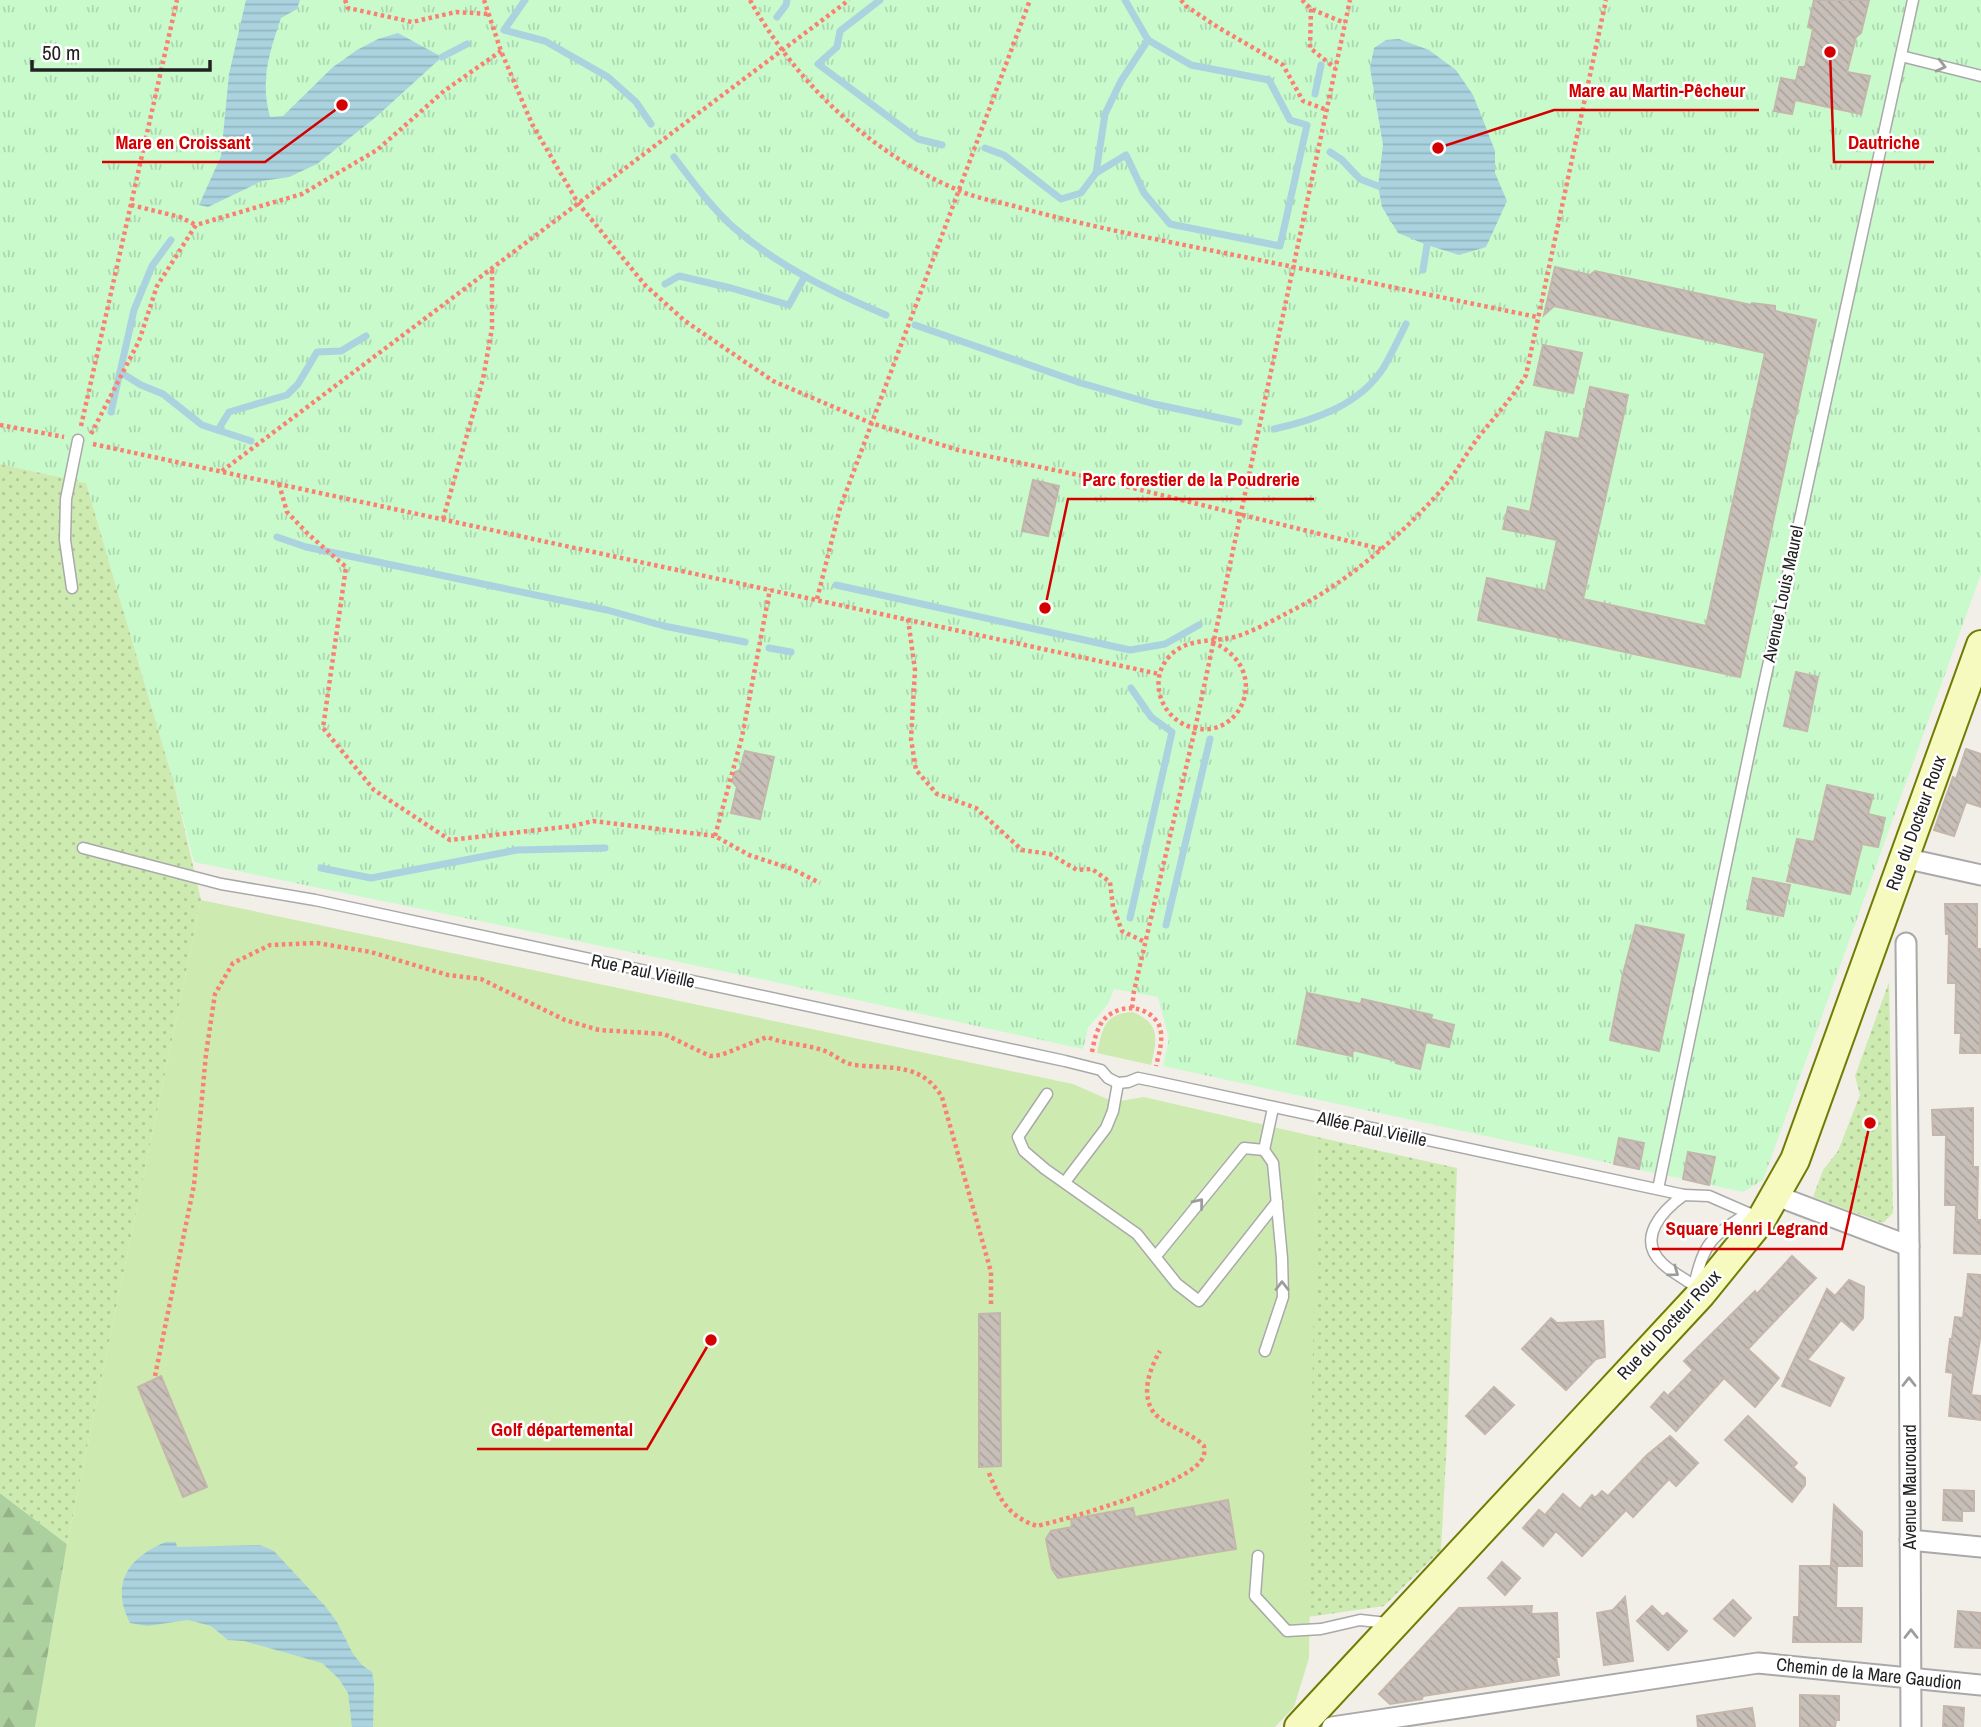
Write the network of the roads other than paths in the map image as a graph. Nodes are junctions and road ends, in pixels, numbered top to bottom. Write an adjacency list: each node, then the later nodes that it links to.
1 (1913, 0): 2 (lane, Avenue Louis Maurel)
2 (1901, 55): 3 (lane, one-way to 3); 16 (lane, Avenue Louis Maurel)
3 (1981, 76)
4 (78, 440): 5 (lane)
5 (72, 588)
6 (1981, 645): 8 (main road, Rue du Docteur Roux)
7 (83, 848): 11 (lane, Rue Paul Vieille)
8 (1903, 858): 9 (street); 18 (main road, Rue du Docteur Roux)
9 (1981, 875)
10 (1906, 943): 21 (street, Avenue Maurouard)
11 (1118, 1083): 13 (lane, Allée Paul Vieille); 15 (lane)
12 (1047, 1094): 15 (lane)
13 (1273, 1108): 14 (lane); 16 (lane, Allée Paul Vieille)
14 (1264, 1150): 19 (lane); 22 (lane, one-way to 14)
15 (1065, 1182): 22 (lane)
16 (1658, 1189): 17 (lane, Allée Paul Vieille)
17 (1684, 1195): 20 (lane, Allée Paul Vieille); 23 (lane, one-way to 23)
18 (1777, 1196): 20 (main road, Rue du Docteur Roux); 21 (street)
19 (1277, 1202): 22 (lane); 24 (lane, one-way to 19)
20 (1755, 1216): 23 (main road, Rue du Docteur Roux)
21 (1909, 1246): 25 (street, Avenue Maurouard, one-way to 21)
22 (1156, 1256)
23 (1697, 1290): 28 (main road, Rue du Docteur Roux)
24 (1265, 1351)
25 (1910, 1540): 26 (street); 29 (street, Avenue Maurouard, one-way to 25)
26 (1981, 1547)
27 (1258, 1556): 28 (lane)
28 (1394, 1624): 31 (main road, Rue du Docteur Roux)
29 (1911, 1678): 30 (street, Chemin de la Mare Gaudion); 32 (street, Chemin de la Mare Gaudion); 33 (street, Avenue Maurouard)
30 (1981, 1685)
31 (1299, 1727)
32 (1332, 1727)
33 (1911, 1727)

